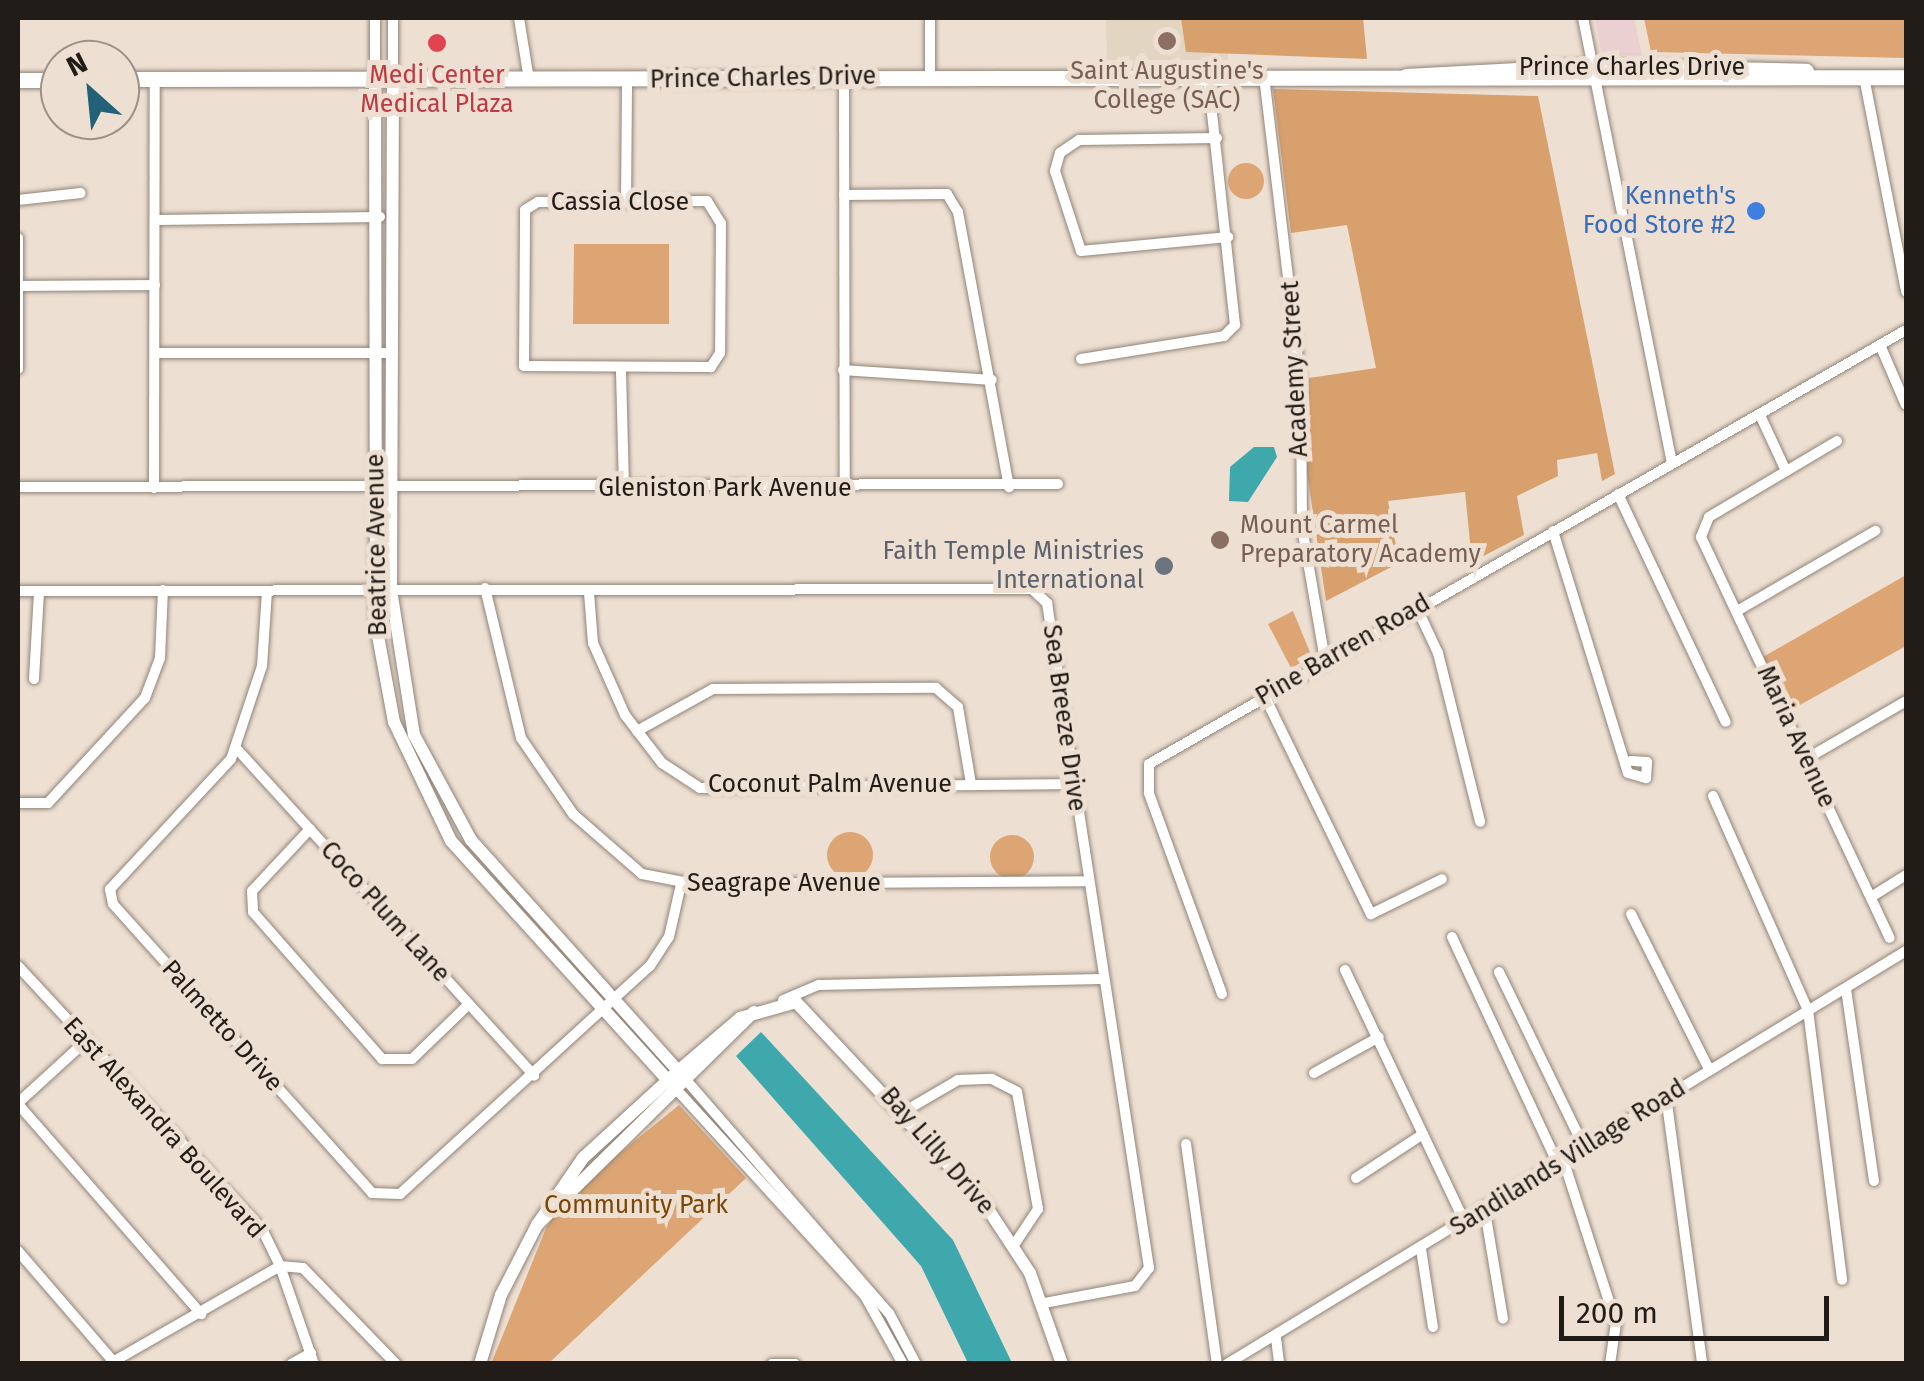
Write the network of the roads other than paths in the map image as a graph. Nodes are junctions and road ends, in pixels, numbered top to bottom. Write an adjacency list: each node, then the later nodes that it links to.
1 (375, 18): 17 (street, Beatrice Avenue)
2 (392, 18): 18 (street, Beatrice Avenue)
3 (518, 18): 16 (street)
4 (930, 18): 7 (street)
5 (1583, 18): 6 (street)
6 (1593, 74): 9 (highway, Prince Charles Drive); 10 (highway, Prince Charles Drive); 45 (street)
7 (930, 76): 8 (highway, Prince Charles Drive); 11 (highway, Prince Charles Drive)
8 (1208, 76): 9 (highway, Prince Charles Drive); 19 (street)
9 (1264, 76): 68 (street, Academy Street)
10 (1862, 76): 12 (highway, Prince Charles Drive); 31 (street)
11 (844, 77): 15 (highway, Prince Charles Drive); 21 (street)
12 (1906, 77)
13 (140, 79): 14 (highway, Prince Charles Drive)
14 (155, 79): 17 (highway, Prince Charles Drive); 26 (street)
15 (626, 79): 16 (highway, Prince Charles Drive); 23 (street)
16 (529, 80): 18 (highway, Prince Charles Drive)
17 (375, 82): 18 (highway, Prince Charles Drive); 25 (main road, Beatrice Avenue)
18 (392, 82): 24 (main road, Beatrice Avenue)
19 (1218, 138): 27 (street); 27 (street)
20 (81, 193): 22 (street)
21 (844, 195): 39 (street); 41 (street)
22 (18, 200)
23 (626, 202): 40 (street, Cassia Close); 40 (street, Cassia Close)
24 (392, 217): 25 (street); 36 (main road, Beatrice Avenue)
25 (375, 218): 26 (street); 35 (main road, Beatrice Avenue)
26 (156, 220): 29 (street)
27 (1228, 237): 37 (street)
28 (18, 238): 30 (street)
29 (155, 285): 30 (street); 34 (street)
30 (19, 286): 38 (street)
31 (1906, 292)
32 (1906, 330): 33 (street, Pine Barren Road)
33 (1880, 345): 42 (street); 43 (street, Pine Barren Road)
34 (155, 353): 35 (street); 50 (street)
35 (376, 354): 36 (street); 53 (main road, Beatrice Avenue)
36 (393, 354): 54 (main road, Beatrice Avenue)
37 (1082, 359)
38 (18, 369)
39 (843, 370): 41 (street); 52 (street)
40 (621, 372): 51 (street)
41 (992, 380): 48 (street)
42 (1906, 405)
43 (1760, 415): 45 (street, Pine Barren Road); 46 (street)
44 (1837, 441): 46 (street)
45 (1672, 463): 55 (street, Pine Barren Road)
46 (1786, 471): 67 (street, Maria Avenue)
47 (1058, 484): 48 (street, Gleniston Park Avenue)
48 (1010, 487): 52 (street, Gleniston Park Avenue)
49 (18, 488): 50 (street)
50 (154, 488): 53 (street)
51 (624, 488): 52 (street, Gleniston Park Avenue); 54 (street, Gleniston Park Avenue)
52 (845, 488)
53 (375, 490): 54 (street, Gleniston Park Avenue); 61 (main road, Beatrice Avenue)
54 (392, 490): 62 (main road, Beatrice Avenue)
55 (1618, 494): 57 (street, Pine Barren Road); 72 (street)
56 (1875, 530): 67 (street)
57 (1553, 531): 66 (street, Pine Barren Road); 76 (street)
58 (485, 588): 62 (street, Sea Breeze Drive); 65 (street, Sea Breeze Drive); 86 (street, Seagrape Avenue)
59 (18, 590): 63 (street, Sea Breeze Drive)
60 (163, 590): 63 (street, Sea Breeze Drive); 64 (street, Sea Breeze Drive); 80 (street)
61 (375, 590): 62 (street, Sea Breeze Drive); 64 (street, Sea Breeze Drive); 100 (main road, Beatrice Avenue)
62 (391, 590): 100 (main road, Beatrice Avenue)
63 (39, 591): 69 (street)
64 (267, 591): 74 (street, Palmetto Drive)
65 (589, 592): 73 (street, Coconut Palm Avenue); 78 (street, Sea Breeze Drive)
66 (1417, 608): 68 (street, Pine Barren Road); 81 (street)
67 (1737, 612): 75 (street, Maria Avenue)
68 (1326, 660): 70 (street, Pine Barren Road)
69 (34, 680)
70 (1264, 695): 84 (street); 97 (street, Pine Barren Road)
71 (1906, 702): 75 (street)
72 (1726, 722)
73 (637, 731): 77 (street, Coconut Palm Avenue); 77 (street)
74 (236, 748): 82 (street, Coco Plum Lane); 106 (street, Palmetto Drive)
75 (1806, 759): 87 (street, Maria Avenue)
76 (1631, 761)
77 (971, 784): 78 (street, Coconut Palm Avenue)
78 (1074, 784): 85 (street, Sea Breeze Drive)
79 (1713, 796): 101 (street)
80 (18, 802)
81 (1480, 822)
82 (310, 830): 99 (street, Coco Plum Lane); 99 (street)
83 (1906, 875): 87 (street)
84 (1442, 879)
85 (1086, 881): 86 (street, Seagrape Avenue); 95 (street, Sea Breeze Drive)
86 (681, 884): 100 (street, Palmetto Drive)
87 (1871, 897): 90 (street, Maria Avenue)
88 (1630, 914): 104 (street)
89 (1452, 938): 114 (street)
90 (1890, 938)
91 (1906, 951): 96 (street, Sandilands Village Road)
92 (18, 966): 103 (street, East Alexandra Boulevard)
93 (1345, 970): 102 (street)
94 (1500, 972): 113 (street)
95 (1101, 979): 98 (street); 124 (street, Sea Breeze Drive)
96 (1846, 989): 101 (street, Sandilands Village Road); 116 (street)
97 (1222, 994)
98 (783, 1000): 107 (main road); 110 (main road, Bay Lilly Drive)
99 (468, 1004): 106 (street, Coco Plum Lane)
100 (610, 1004): 106 (street, Palmetto Drive); 107 (main road, Beatrice Avenue)
101 (1808, 1010): 104 (street, Sandilands Village Road); 123 (street)
102 (1379, 1037): 105 (street); 111 (street)
103 (87, 1040): 109 (street); 122 (street, East Alexandra Boulevard)
104 (1709, 1068): 108 (street, Sandilands Village Road)
105 (1314, 1073)
106 (534, 1076)
107 (678, 1080): 133 (main road); 136 (street); 137 (street)
108 (1666, 1096): 113 (street, Sandilands Village Road); 143 (street)
109 (18, 1104): 125 (street)
110 (905, 1111): 119 (main road, Bay Lilly Drive); 119 (street)
111 (1423, 1134): 115 (street); 118 (street)
112 (1186, 1144): 139 (street)
113 (1584, 1147): 114 (street, Sandilands Village Road)
114 (1561, 1162): 117 (street, Sandilands Village Road); 142 (street)
115 (1356, 1178)
116 (1874, 1181)
117 (1484, 1210): 118 (street, Sandilands Village Road); 126 (street)
118 (1465, 1223): 120 (street, Sandilands Village Road)
119 (1014, 1245): 124 (main road, Bay Lilly Drive)
120 (1422, 1250): 127 (street); 128 (street, Sandilands Village Road)
121 (18, 1251): 130 (street)
122 (280, 1266): 125 (street); 129 (street); 132 (street, East Alexandra Boulevard)
123 (1842, 1280)
124 (1044, 1304): 138 (main road, Bay Lilly Drive)
125 (201, 1314): 130 (street)
126 (1503, 1318)
127 (1433, 1328)
128 (1276, 1338): 140 (street, Sandilands Village Road); 141 (street)
129 (312, 1358): 131 (street)
130 (111, 1362)
131 (291, 1364)
132 (396, 1364)
133 (480, 1364)
134 (772, 1364): 135 (street)
135 (795, 1364)
136 (903, 1364)
137 (916, 1364)
138 (1062, 1364)
139 (1217, 1364)
140 (1227, 1364)
141 (1280, 1364)
142 (1610, 1364)
143 (1702, 1364)

